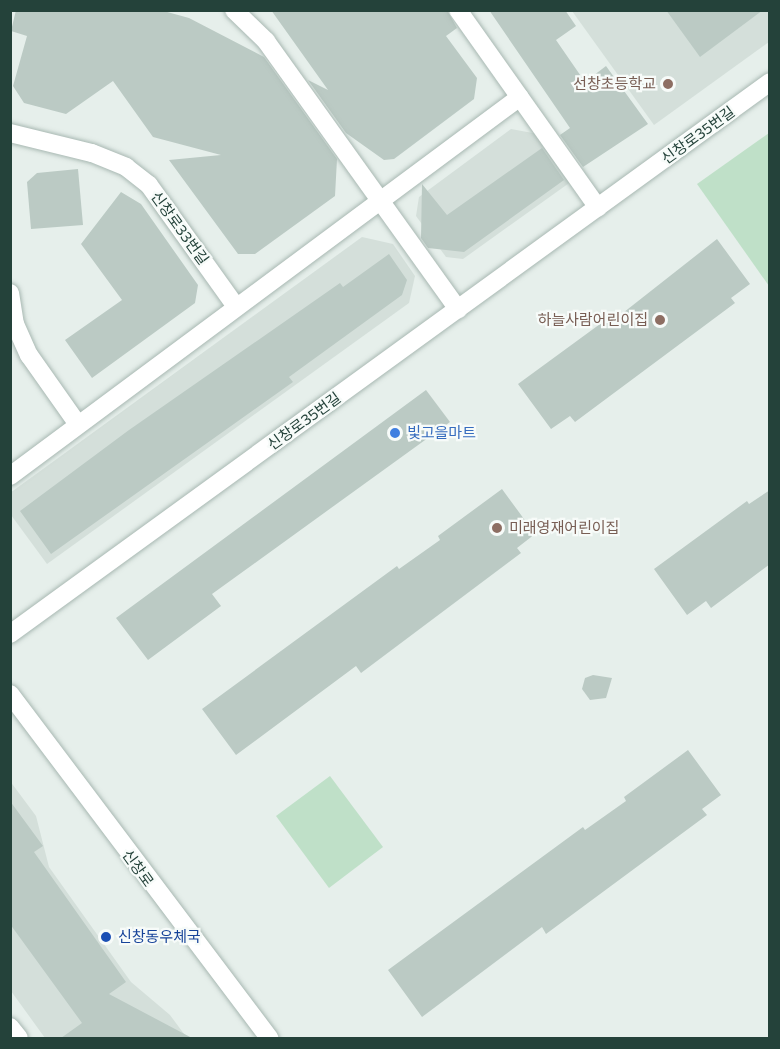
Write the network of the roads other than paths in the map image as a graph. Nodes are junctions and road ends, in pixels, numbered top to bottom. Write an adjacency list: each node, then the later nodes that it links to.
1 (234, 10): 6 (street)
2 (458, 10): 4 (street)
3 (770, 82): 7 (street, 신창로35번길)
4 (520, 97): 6 (street); 7 (street)
5 (10, 133): 9 (street, 신창로33번길)
6 (379, 201): 9 (street); 10 (street)
7 (598, 208): 10 (street, 신창로35번길)
8 (10, 293): 11 (street)
9 (235, 305): 11 (street)
10 (458, 309): 13 (street, 신창로35번길)
11 (77, 423): 12 (street)
12 (10, 476)
13 (10, 634)
14 (10, 694): 17 (street, 신창로)
15 (10, 1027): 16 (street)
16 (19, 1038)
17 (269, 1038)

